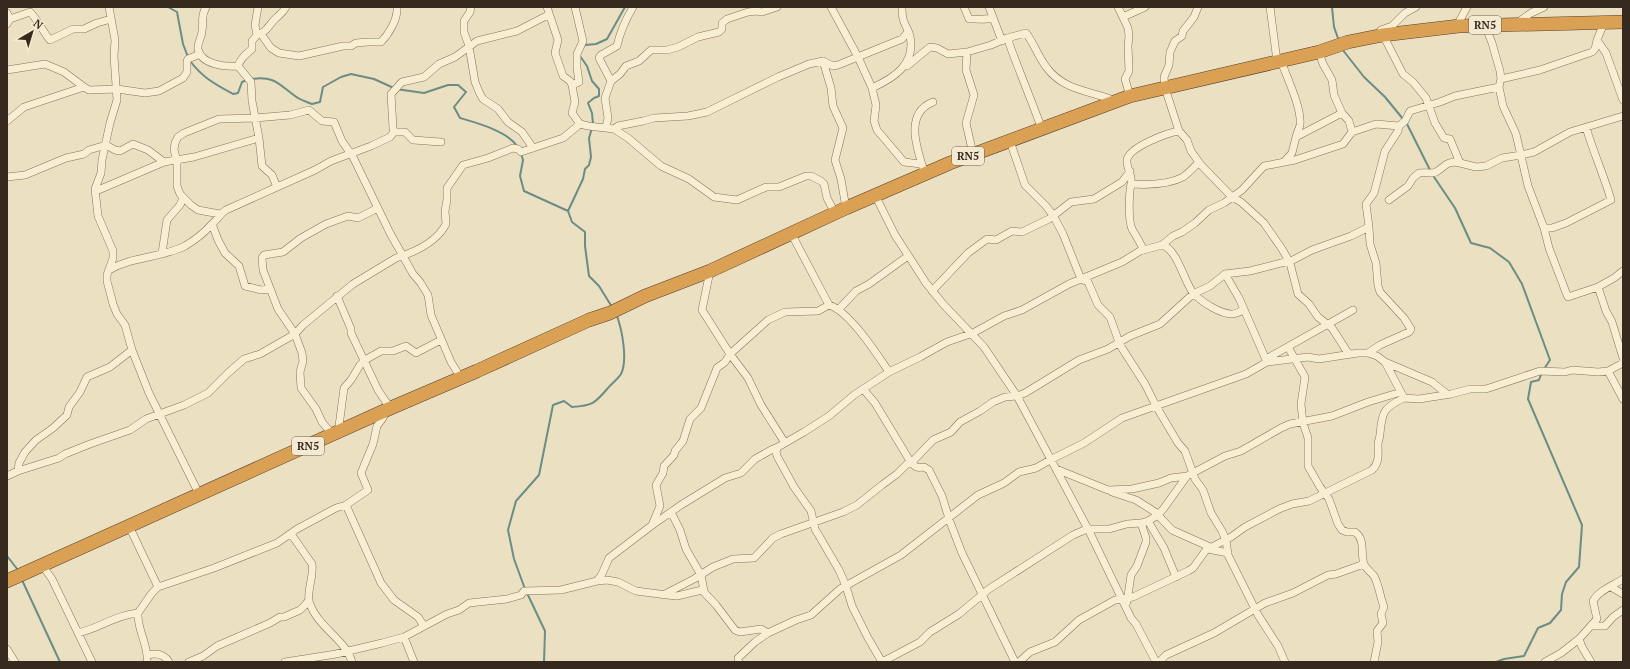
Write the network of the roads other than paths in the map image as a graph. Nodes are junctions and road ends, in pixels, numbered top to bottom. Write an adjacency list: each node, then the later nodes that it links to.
1 (109, 7): 26 (street)
2 (206, 7): 42 (street)
3 (258, 7): 33 (street)
4 (286, 7): 33 (street)
5 (397, 7): 33 (street)
6 (471, 7): 39 (street)
7 (546, 7): 22 (street)
8 (575, 7): 51 (street)
9 (633, 7): 50 (street)
10 (777, 7): 50 (street)
11 (831, 7): 43 (street)
12 (902, 7): 32 (street)
13 (964, 7): 24 (street)
14 (989, 7): 24 (street)
15 (1118, 7): 23 (street)
16 (1145, 7): 23 (street)
17 (1270, 7): 45 (street)
18 (1416, 7): 34 (street)
19 (1467, 7): 31 (street)
20 (1544, 7): 29 (street)
21 (1196, 8): 55 (street)
22 (548, 15): 39 (street); 51 (street)
23 (1123, 17): 57 (street)
24 (993, 18): 35 (street)
25 (8, 19): 26 (street)
26 (111, 19): 56 (street)
27 (1623, 22): 28 (highway, RN5)
28 (1604, 23): 29 (highway, RN5); 36 (street)
29 (1516, 24): 30 (highway, RN5)
30 (1485, 25): 31 (highway, RN5); 49 (street)
31 (1459, 26): 34 (highway, RN5)
32 (908, 32): 37 (street); 38 (street)
33 (259, 34): 46 (street)
34 (1377, 37): 41 (highway, RN5); 61 (street)
35 (1006, 39): 40 (street); 60 (street); 70 (street)
36 (1597, 40): 49 (street); 58 (street)
37 (894, 43): 38 (street); 43 (street)
38 (911, 45): 47 (street)
39 (469, 46): 72 (street); 79 (street)
40 (967, 52): 47 (street); 81 (street)
41 (1319, 52): 45 (highway, RN5); 62 (street)
42 (200, 54): 46 (street); 56 (street)
43 (858, 56): 44 (street); 54 (street)
44 (823, 61): 69 (street); 99 (street)
45 (1279, 61): 55 (highway, RN5); 74 (street)
46 (238, 66): 64 (street)
47 (904, 68): 54 (street)
48 (7, 70): 52 (street)
49 (1501, 79): 53 (street)
50 (611, 82): 69 (street)
51 (572, 85): 66 (street)
52 (84, 87): 56 (street); 65 (street)
53 (1499, 87): 61 (street); 82 (street)
54 (872, 88): 88 (street)
55 (1165, 88): 57 (highway, RN5); 71 (street)
56 (117, 89): 78 (street)
57 (1130, 96): 60 (highway, RN5)
58 (1623, 100)
59 (933, 102): 88 (street)
60 (1116, 102): 70 (highway, RN5)
61 (1428, 104): 67 (street); 87 (street)
62 (1342, 113): 73 (street); 74 (street)
63 (1623, 116): 68 (street)
64 (255, 118): 75 (street); 80 (street); 83 (street)
65 (7, 121)
66 (580, 124): 69 (street); 79 (street)
67 (1399, 126): 73 (street); 103 (street)
68 (1586, 127): 82 (street); 104 (street)
69 (610, 128): 99 (street)
70 (1041, 128): 76 (highway, RN5)
71 (1179, 131): 85 (street); 89 (street)
72 (394, 132): 77 (street); 80 (street)
73 (1352, 132): 86 (street)
74 (1296, 137): 86 (street)
75 (259, 138): 83 (street); 92 (street)
76 (1010, 141): 81 (highway, RN5); 101 (street)
77 (441, 142)
78 (106, 145): 84 (street); 90 (street); 93 (street)
79 (533, 148): 109 (street)
80 (351, 154): 92 (street); 98 (street)
81 (973, 154): 88 (highway, RN5)
82 (1521, 156): 87 (street); 104 (street)
83 (177, 161): 84 (street); 96 (street)
84 (164, 162): 93 (street)
85 (1199, 162): 91 (street); 95 (street)
86 (1284, 162): 95 (street)
87 (1460, 163): 97 (street)
88 (923, 169): 94 (highway, RN5)
89 (1130, 171): 91 (street); 101 (street)
90 (7, 177)
91 (1131, 184): 107 (street)
92 (277, 187): 100 (street)
93 (96, 191): 112 (street)
94 (875, 195): 99 (highway, RN5); 110 (street)
95 (1232, 197): 106 (street); 111 (street)
96 (183, 198): 100 (street); 108 (street)
97 (1389, 200)
98 (378, 208): 109 (street); 118 (street)
99 (840, 210): 105 (highway, RN5)
100 (220, 214): 102 (street)
101 (1053, 215): 116 (street); 119 (street)
102 (212, 224): 108 (street); 118 (street)
103 (1369, 227): 111 (street); 134 (street)
104 (1544, 228): 117 (street)
105 (791, 233): 113 (highway, RN5); 122 (street)
106 (1162, 245): 107 (street); 120 (street)
107 (1143, 249): 116 (street)
108 (162, 253): 112 (street)
109 (404, 256): 121 (street); 129 (street)
110 (908, 256): 119 (street); 123 (street)
111 (1288, 261): 115 (street); 126 (street)
112 (109, 270): 132 (street)
113 (710, 271): 135 (street); 144 (highway, RN5)
114 (1623, 271): 117 (street)
115 (1225, 274): 120 (street); 124 (street)
116 (1081, 279): 127 (street); 130 (street)
117 (1598, 287): 136 (street)
118 (270, 289): 128 (street)
119 (932, 291): 127 (street)
120 (1193, 294): 124 (street); 130 (street)
121 (337, 296): 128 (street); 138 (street)
122 (829, 305): 123 (street); 135 (street)
123 (839, 309): 143 (street)
124 (1244, 310): 139 (street)
125 (1353, 310): 126 (street)
126 (1328, 324): 131 (street); 133 (street)
127 (973, 333): 143 (street); 148 (street)
128 (295, 334): 152 (street); 154 (street)
129 (441, 340): 138 (street); 144 (street)
130 (1119, 342): 148 (street); 150 (street)
131 (1288, 347): 137 (street); 139 (street)
132 (132, 350): 152 (street); 160 (street)
133 (1348, 353): 134 (street); 137 (street)
134 (1368, 353): 140 (street)
135 (730, 354): 155 (street); 173 (street)
136 (1623, 358)
137 (1294, 359): 139 (street); 153 (street)
138 (365, 360): 151 (street); 154 (street)
139 (1266, 360): 150 (street)
140 (1385, 362): 146 (street); 147 (street)
141 (1623, 363): 142 (street)
142 (1608, 371): 146 (street); 149 (street)
143 (889, 372): 145 (street)
144 (461, 378): 151 (highway, RN5)
145 (864, 390): 155 (street); 158 (street)
146 (1447, 394): 147 (street)
147 (1402, 395): 153 (street); 165 (street)
148 (1017, 396): 157 (street); 158 (street)
149 (1623, 399)
150 (1156, 406): 157 (street); 161 (street)
151 (389, 409): 154 (highway, RN5); 166 (street)
152 (159, 415): 160 (street); 164 (street)
153 (1303, 423): 161 (street); 165 (street)
154 (337, 434): 164 (highway, RN5)
155 (785, 443): 156 (street)
156 (778, 447): 167 (street); 170 (street)
157 (1050, 460): 159 (street); 169 (street)
158 (910, 461): 169 (street); 170 (street)
159 (1056, 469): 163 (street); 174 (street)
160 (18, 471): 162 (street)
161 (1190, 474): 163 (street); 168 (street); 176 (street)
162 (7, 476)
163 (1108, 490): 168 (street)
164 (199, 494): 172 (highway, RN5)
165 (1326, 494): 176 (street); 179 (street)
166 (346, 505): 175 (street); 198 (street)
167 (671, 512): 173 (street); 181 (street)
168 (1158, 515): 171 (street); 177 (street)
169 (949, 518): 186 (street); 192 (street)
170 (813, 522): 181 (street); 186 (street)
171 (1145, 522): 174 (street); 182 (street); 193 (street)
172 (129, 526): 180 (highway, RN5); 187 (street)
173 (651, 526): 185 (street)
174 (1087, 529): 192 (street); 193 (street)
175 (291, 534): 187 (street); 194 (street)
176 (1226, 540): 177 (street); 178 (street)
177 (1209, 548): 178 (street); 182 (street)
178 (1228, 553): 195 (street)
179 (1364, 564): 195 (street); 220 (street)
180 (42, 565): 184 (highway, RN5); 200 (street)
181 (701, 575): 189 (street); 190 (street)
182 (1176, 577): 193 (street)
183 (1623, 579): 188 (street)
184 (8, 580)
185 (597, 581): 190 (street); 198 (street)
186 (846, 586): 192 (street); 201 (street)
187 (158, 587): 197 (street)
188 (1611, 587): 191 (street); 199 (street)
189 (704, 591): 190 (street); 201 (street)
190 (665, 594)
191 (1623, 594)
192 (982, 595): 215 (street)
193 (1121, 598): 216 (street); 217 (street)
194 (309, 600): 205 (street); 210 (street)
195 (1256, 608): 218 (street); 219 (street)
196 (1623, 610): 199 (street)
197 (138, 613): 200 (street); 206 (street)
198 (424, 626): 202 (street)
199 (1592, 626): 203 (street)
200 (78, 632): 208 (street)
201 (768, 633): 214 (street)
202 (404, 637): 205 (street); 213 (street)
203 (1579, 640): 221 (street); 222 (street)
204 (7, 649): 207 (street)
205 (349, 651): 211 (street); 212 (street)
206 (147, 659): 209 (street)
207 (15, 662)
208 (92, 662)
209 (169, 662)
210 (189, 662)
211 (285, 662)
212 (352, 662)
213 (414, 662)
214 (739, 662)
215 (1015, 662)
216 (1019, 662)
217 (1156, 662)
218 (1159, 662)
219 (1285, 662)
220 (1374, 662)
221 (1545, 662)
222 (1591, 662)

